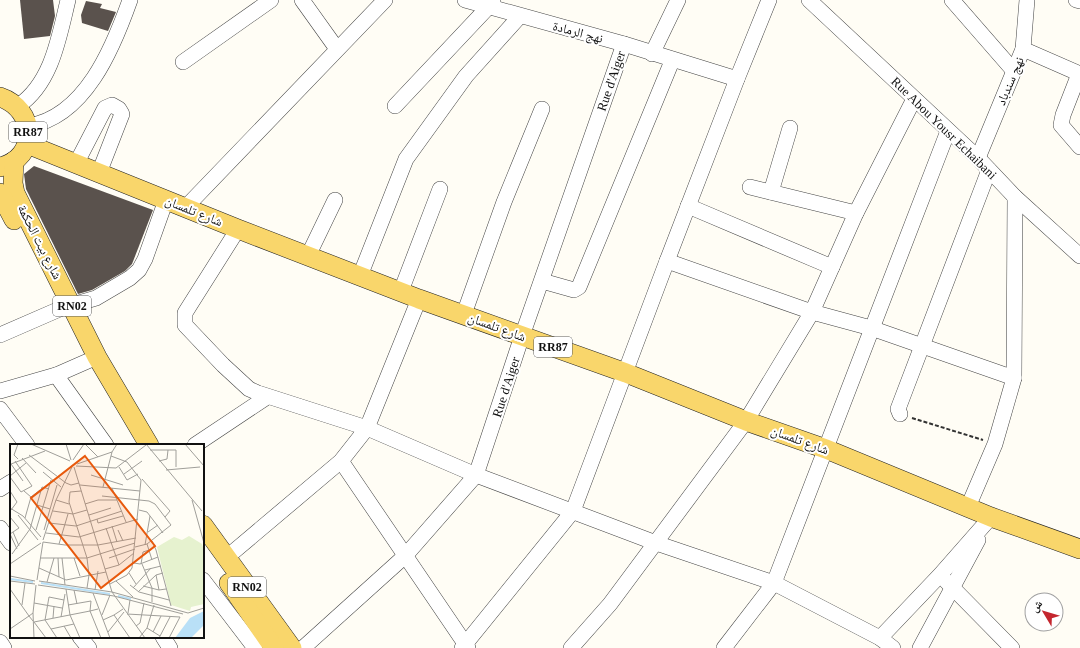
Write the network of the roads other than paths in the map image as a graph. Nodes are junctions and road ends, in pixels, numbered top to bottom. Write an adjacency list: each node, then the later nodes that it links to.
1 (68, 0): 27 (street)
2 (130, 0): 32 (street)
3 (271, 0): 21 (street)
4 (302, 0): 17 (street)
5 (385, 0): 17 (street)
6 (465, 0): 14 (street, نهج الرمادة)
7 (678, 0): 19 (street)
8 (769, 0): 24 (street)
9 (809, 0): 26 (street, Rue Abou Yousr Echaibani)
10 (952, 0): 22 (street)
11 (1030, 0): 18 (street, نهج سندباد)
12 (1076, 0): 13 (street)
13 (1080, 1)
14 (491, 3): 15 (street, نهج الرمادة); 28 (street)
15 (520, 16): 16 (street, نهج الرمادة); 54 (street)
16 (624, 44): 19 (street, نهج الرمادة); 55 (street, Rue d'Aiger)
17 (337, 49): 47 (street)
18 (1023, 49): 22 (street, نهج سندباد); 23 (street)
19 (652, 54): 20 (street, نهج الرمادة)
20 (672, 60): 24 (street, نهج الرمادة); 55 (street)
21 (183, 62)
22 (1013, 70): 34 (street, نهج سندباد)
23 (1080, 74): 33 (street)
24 (736, 79): 46 (street)
25 (0, 97): 27 (main road, RR87)
26 (914, 99): 31 (street, Rue Abou Yousr Echaibani); 48 (street)
27 (18, 106): 32 (main road, RR87)
28 (395, 106)
29 (542, 110): 60 (street)
30 (790, 128): 41 (street)
31 (948, 131): 34 (street, Rue Abou Yousr Echaibani); 61 (street)
32 (27, 135): 35 (main road, RR87); 36 (main road, شارع تلمسان / RR87)
33 (1080, 147)
34 (978, 158): 37 (street, Rue Abou Yousr Echaibani)
35 (7, 164): 58 (main road, شارع بيت الحكمة / RN02)
36 (76, 164): 38 (main road, شارع تلمسان / RR87); 38 (street)
37 (989, 170): 43 (street, Rue Abou Yousr Echaibani); 64 (street)
38 (99, 173): 44 (main road, شارع تلمسان / RR87)
39 (750, 187): 41 (street)
40 (440, 189): 56 (street)
41 (771, 192): 48 (street)
42 (0, 193): 58 (main road, شارع بيت الحكمة / RN02)
43 (1015, 197): 51 (street, Rue Abou Yousr Echaibani); 68 (street)
44 (166, 200): 47 (main road, شارع تلمسان / RR87); 58 (street)
45 (335, 200): 50 (street)
46 (688, 206): 52 (street); 53 (street)
47 (186, 207): 49 (main road, شارع تلمسان / RR87)
48 (856, 213): 53 (street)
49 (238, 230): 50 (main road, شارع تلمسان / RR87); 70 (street)
50 (308, 256): 54 (main road, شارع تلمسان / RR87)
51 (1080, 256)
52 (667, 261): 59 (street); 66 (street)
53 (832, 267): 59 (street)
54 (360, 276): 56 (main road, شارع تلمسان / RR87)
55 (542, 281): 63 (street, Rue d'Aiger)
56 (401, 291): 57 (main road, شارع تلمسان / RR87)
57 (419, 299): 60 (main road, شارع تلمسان / RR87); 74 (street)
58 (67, 307): 62 (street); 65 (main road, شارع بيت الحكمة / RN02)
59 (812, 312): 61 (street); 73 (street)
60 (464, 314): 63 (main road, شارع تلمسان / RR87)
61 (870, 328): 64 (street); 80 (street)
62 (0, 335)
63 (522, 336): 66 (main road, شارع تلمسان / RR87); 82 (street, Rue d'Aiger)
64 (921, 347): 68 (street); 72 (street)
65 (92, 359): 67 (street); 77 (main road, شارع بيت الحكمة / RN02); 78 (main road, شارع بيت الحكمة / RN02)
66 (626, 373): 73 (main road, شارع تلمسان / RR87); 86 (street)
67 (56, 375): 69 (street); 76 (street)
68 (1014, 378): 85 (street)
69 (0, 391)
70 (267, 397): 74 (street); 79 (street)
71 (0, 409): 75 (street)
72 (900, 414)
73 (746, 421): 80 (main road, شارع تلمسان / RR87); 91 (street)
74 (367, 428): 81 (street); 82 (street)
75 (26, 444)
76 (105, 444)
77 (135, 444)
78 (148, 444)
79 (196, 444)
80 (826, 449): 85 (main road, شارع تلمسان / RR87); 98 (street)
81 (341, 461): 94 (street); 95 (street)
82 (476, 475): 86 (street); 94 (street, Rue d'Aiger)
83 (10, 483): 84 (street)
84 (0, 489)
85 (968, 507): 87 (main road, شارع تلمسان / RR87)
86 (573, 511): 91 (street); 103 (street)
87 (991, 517): 93 (main road, شارع تلمسان / RR87); 96 (street); 99 (street)
88 (204, 526): 95 (main road, RN02)
89 (0, 528): 90 (street)
90 (10, 542)
91 (656, 543): 98 (street); 110 (street)
92 (204, 547): 107 (main road, RN02)
93 (1080, 549)
94 (405, 556): 103 (street); 109 (street, Rue d'Aiger)
95 (226, 558): 108 (main road, RN02)
96 (940, 575): 99 (street); 101 (street)
97 (204, 581): 106 (street)
98 (774, 583): 101 (street); 111 (street)
99 (953, 587): 113 (street); 114 (street)
100 (164, 638): 105 (street)
101 (880, 638): 112 (street)
102 (0, 642): 104 (street)
103 (465, 647)
104 (4, 648)
105 (170, 648)
106 (255, 648)
107 (274, 648)
108 (292, 648)
109 (303, 648)
110 (571, 648)
111 (724, 648)
112 (893, 648)
113 (920, 648)
114 (1012, 648)

